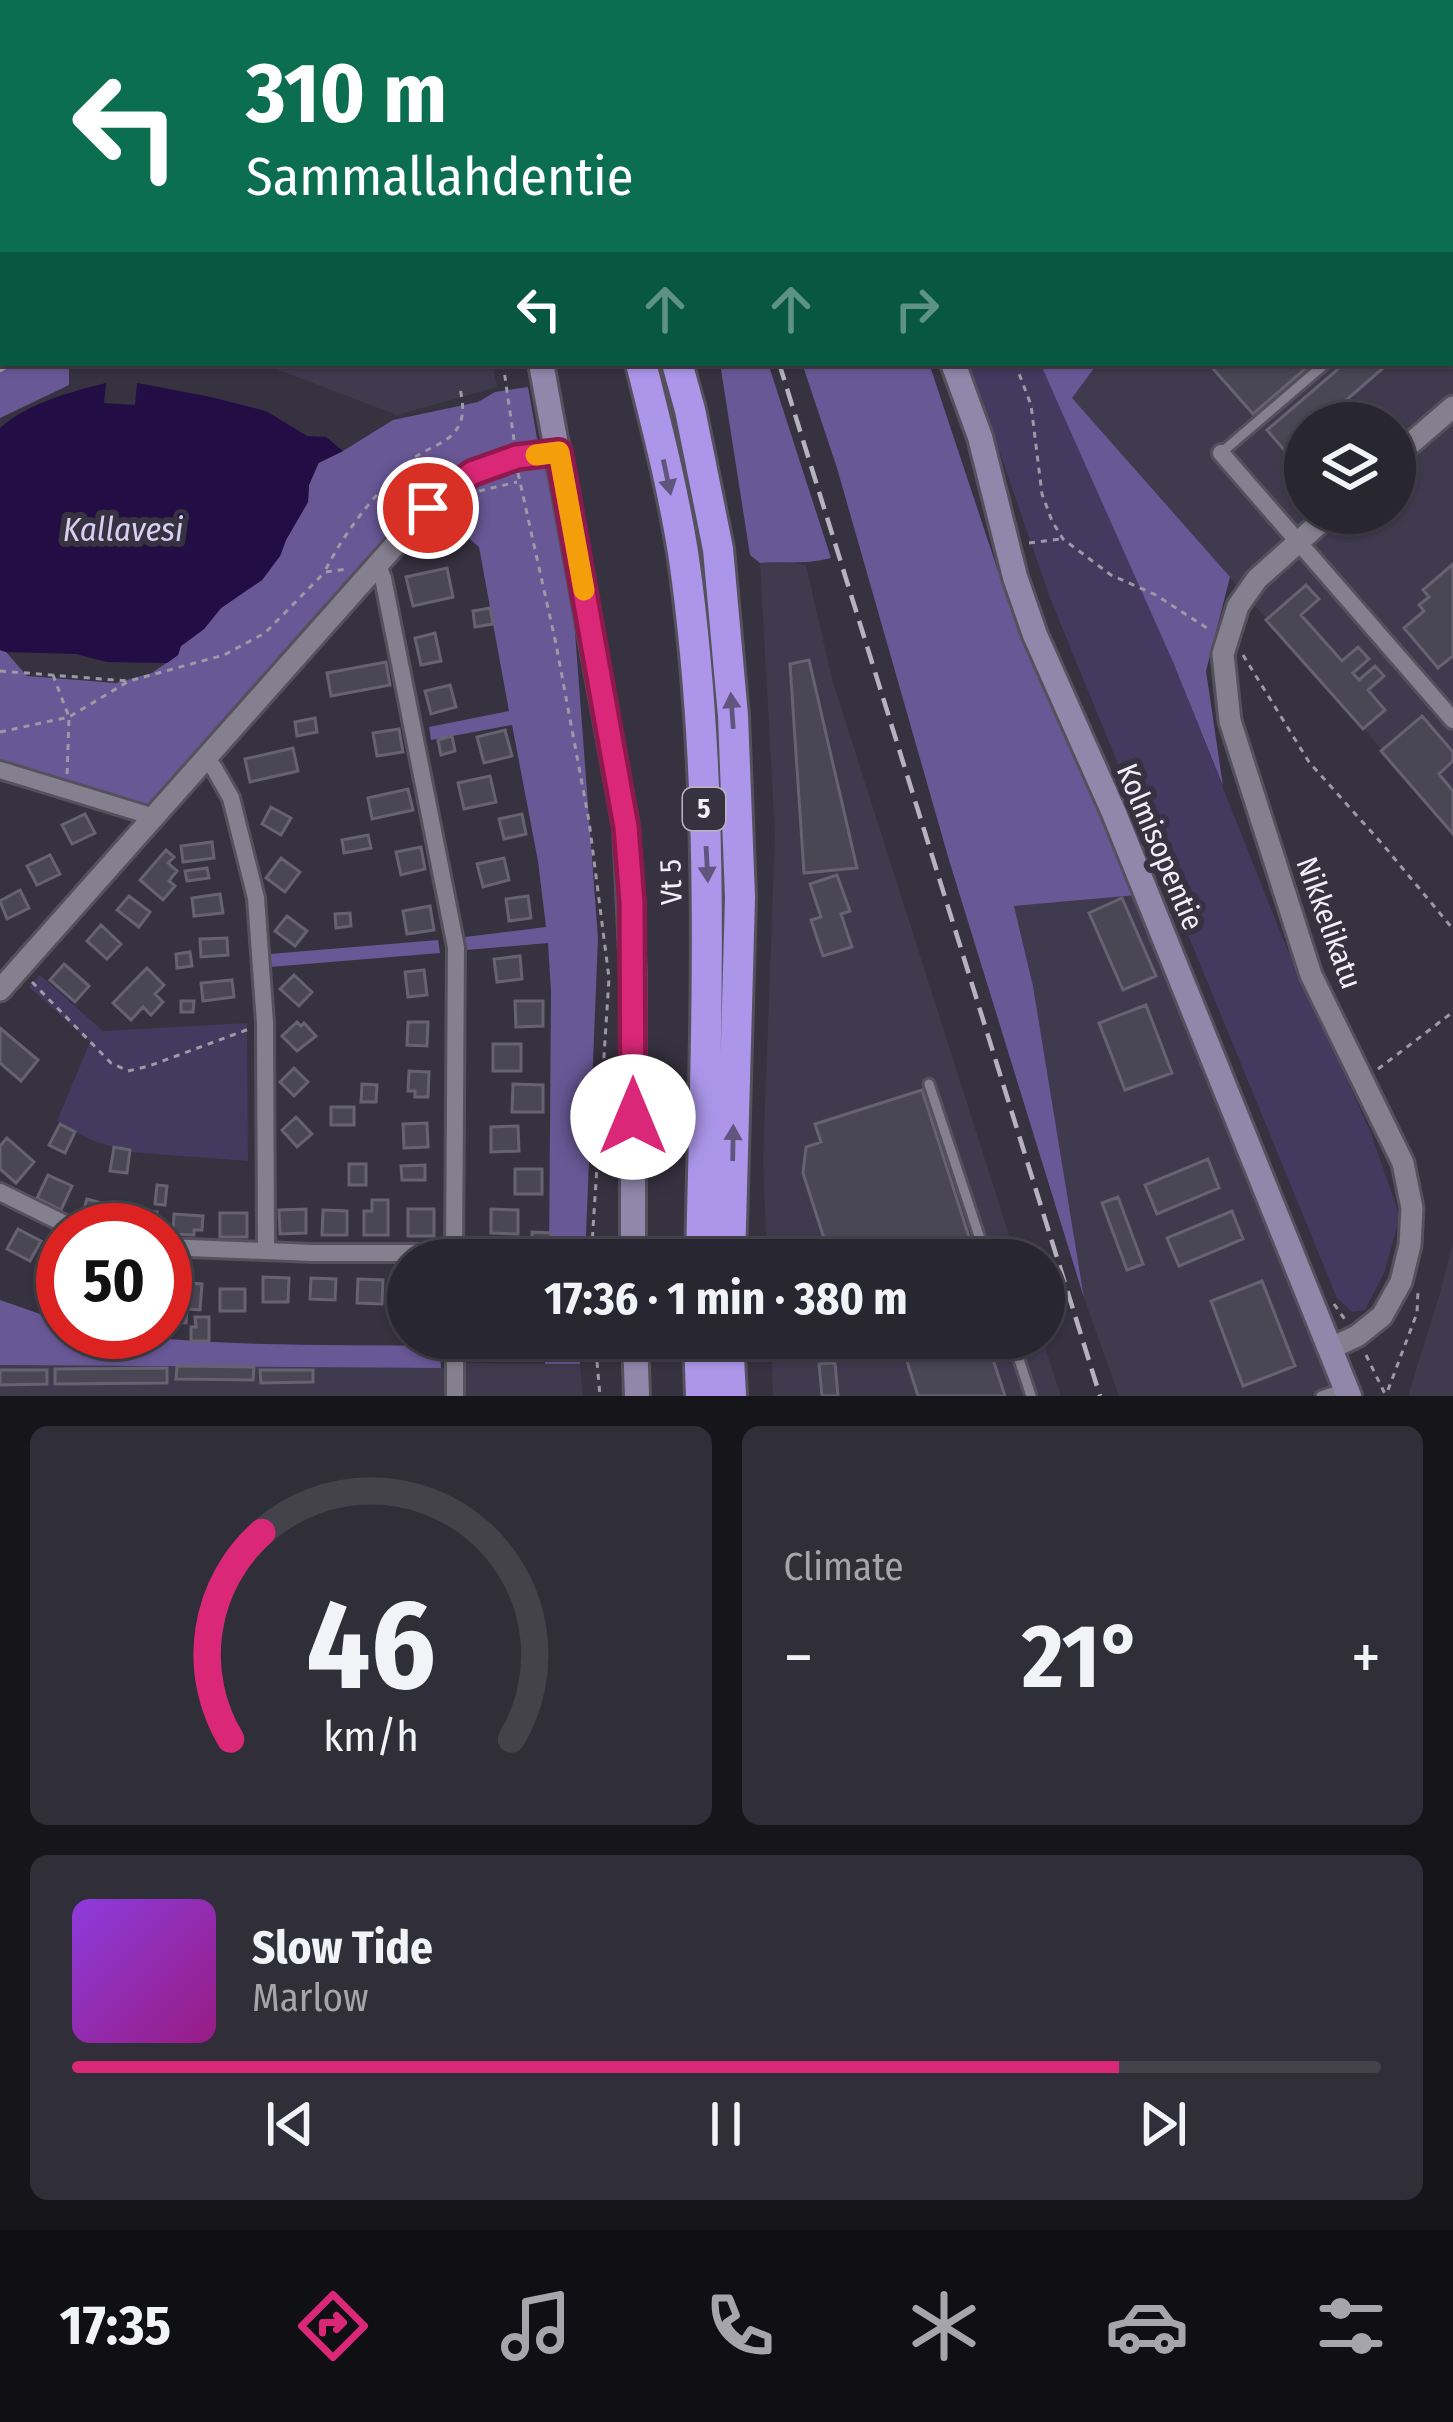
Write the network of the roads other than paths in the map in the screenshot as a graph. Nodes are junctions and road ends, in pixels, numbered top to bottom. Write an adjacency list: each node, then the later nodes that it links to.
1 (543, 366): 8 (main road)
2 (642, 366): 23 (highway, Vt 5 / 5, one-way to 23)
3 (678, 366): 24 (highway, 5, one-way to 3)
4 (953, 366): 29 (main road, Kolmisopentie)
5 (1322, 366): 9 (lane)
6 (1453, 407): 7 (street)
7 (1416, 439)
8 (559, 452): 12 (street); 22 (main road)
9 (1221, 453): 11 (street)
10 (1307, 534): 11 (street, Nikkelikatu)
11 (1300, 540): 13 (street); 29 (street, Nikkelikatu)
12 (378, 566): 14 (street); 21 (street)
13 (1453, 720)
14 (205, 759): 16 (street); 27 (street)
15 (0, 770): 16 (street)
16 (154, 817): 17 (street)
17 (0, 990)
18 (929, 1084): 25 (lane)
19 (0, 1192): 20 (street)
20 (36, 1210)
21 (454, 1239)
22 (633, 1239)
23 (701, 1239)
24 (731, 1239)
25 (980, 1239)
26 (192, 1248): 27 (street)
27 (266, 1251): 28 (street)
28 (387, 1255)
29 (1329, 1349): 35 (main road, Kolmisopentie)
30 (454, 1359): 36 (street)
31 (636, 1359): 37 (main road)
32 (700, 1359): 38 (highway)
33 (729, 1359): 39 (highway)
34 (1019, 1359): 40 (lane)
35 (1338, 1393)
36 (455, 1396)
37 (637, 1396)
38 (700, 1396)
39 (731, 1396)
40 (1031, 1396)

